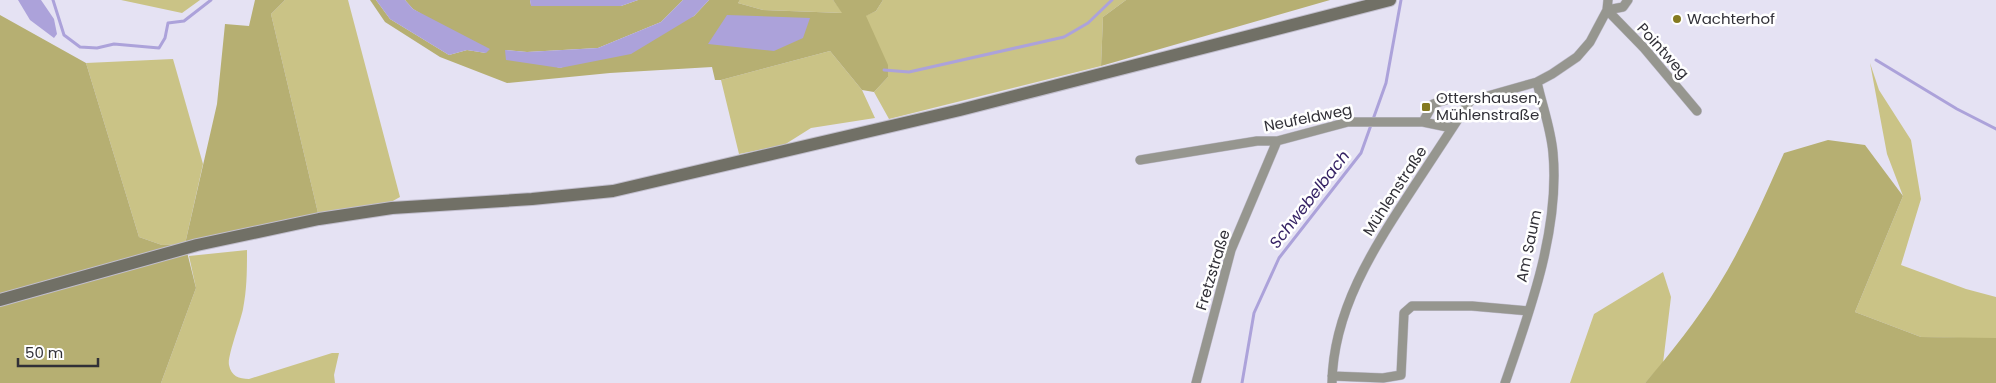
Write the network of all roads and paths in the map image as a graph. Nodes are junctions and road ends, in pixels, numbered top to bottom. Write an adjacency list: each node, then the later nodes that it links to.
1 (1390, 0): 12 (main road)
2 (1608, 0): 4 (street)
3 (1628, 0): 4 (street)
4 (1606, 10): 5 (street); 7 (street, Pointweg)
5 (1537, 82): 6 (street); 13 (street, Am Saum)
6 (1470, 101): 8 (street); 9 (street, Mühlenstraße)
7 (1697, 111)
8 (1423, 122): 9 (street, Neufeldweg); 10 (street, Neufeldweg)
9 (1452, 128): 14 (street, Mühlenstraße)
10 (1277, 141): 11 (street, Neufeldweg); 15 (street, Fretzstraße)
11 (1140, 160)
12 (0, 300)
13 (1528, 311): 14 (street); 16 (street, Am Saum)
14 (1332, 380)
15 (1196, 383)
16 (1505, 383)

